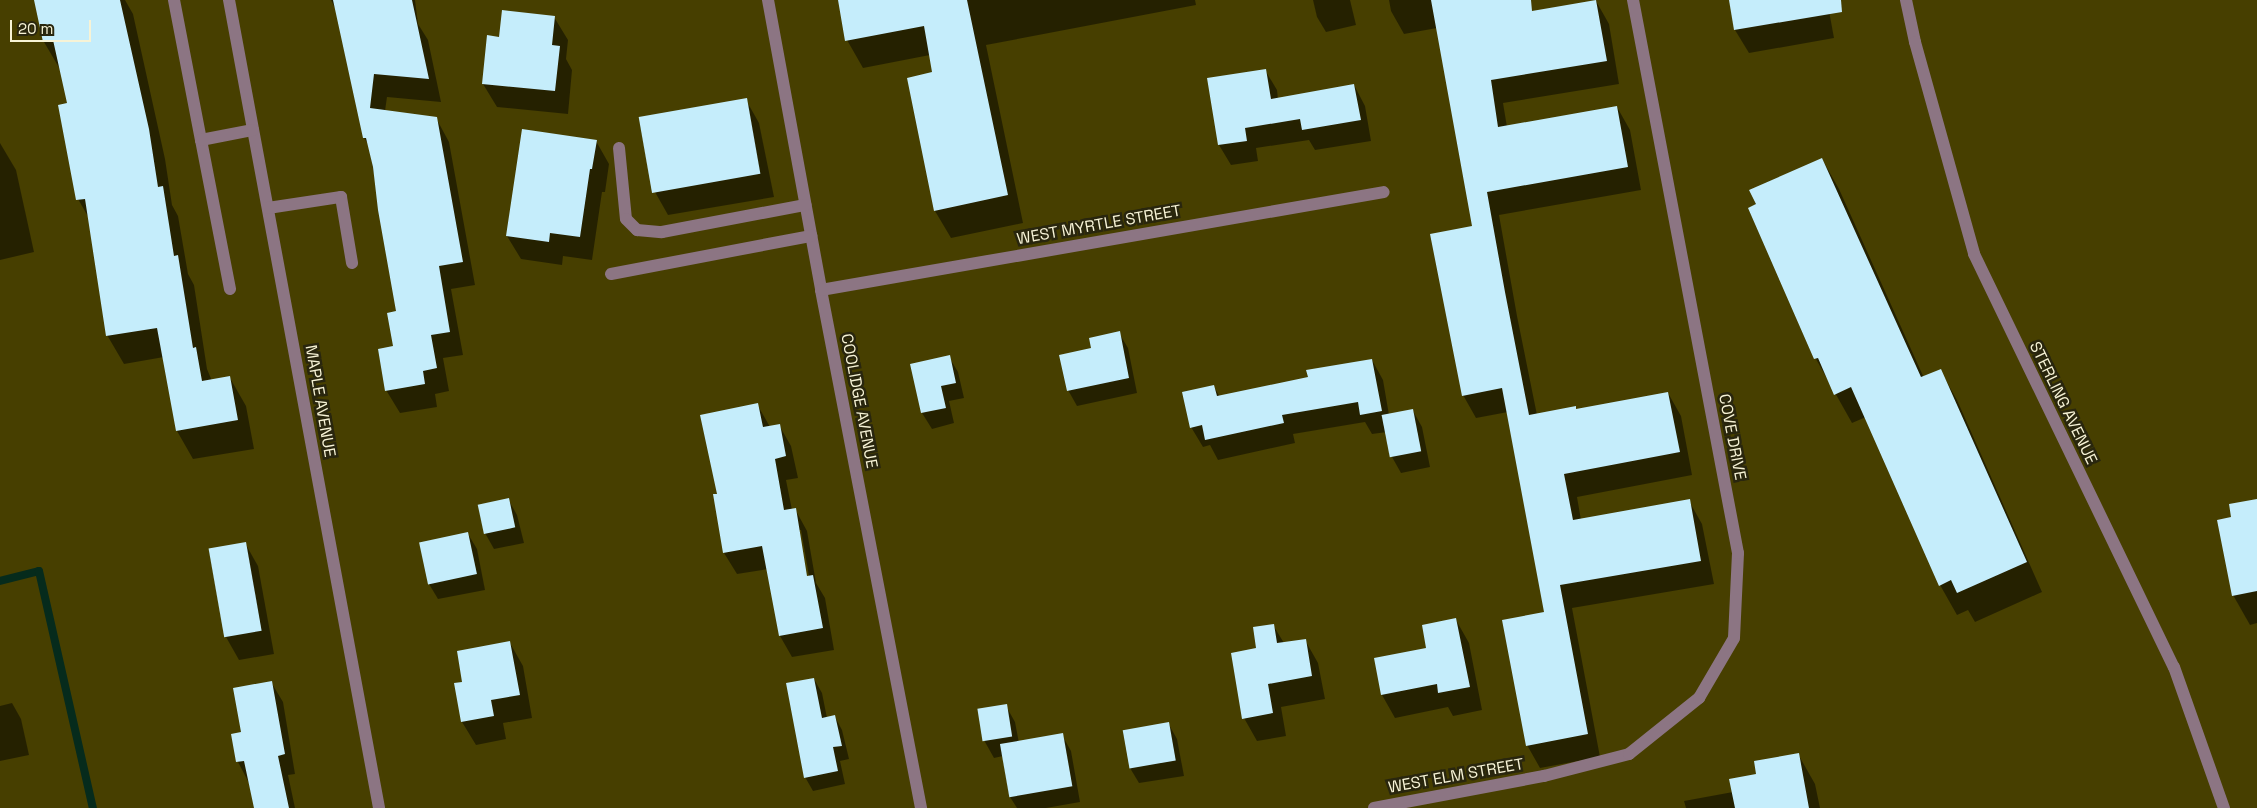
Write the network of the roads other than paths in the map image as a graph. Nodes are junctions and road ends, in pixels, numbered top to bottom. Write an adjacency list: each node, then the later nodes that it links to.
1 (174, 0): 7 (street)
2 (229, 0): 6 (street, MAPLE AVENUE)
3 (768, 0): 10 (street, COOLIDGE AVENUE)
4 (1632, 0): 17 (street, COVE DRIVE)
5 (1906, 0): 21 (street, STERLING AVENUE)
6 (253, 130): 7 (street); 11 (street, MAPLE AVENUE)
7 (201, 140): 15 (street)
8 (620, 148): 10 (street)
9 (1384, 192): 16 (street, WEST MYRTLE STREET)
10 (805, 205): 12 (street, COOLIDGE AVENUE)
11 (268, 208): 13 (street); 18 (street, MAPLE AVENUE)
12 (811, 236): 14 (street); 16 (street, COOLIDGE AVENUE)
13 (352, 263)
14 (611, 274)
15 (230, 289)
16 (821, 290): 19 (street, COOLIDGE AVENUE)
17 (1544, 776): 20 (street, WEST ELM STREET)
18 (379, 808)
19 (921, 808)
20 (1374, 808)
21 (2224, 808)

